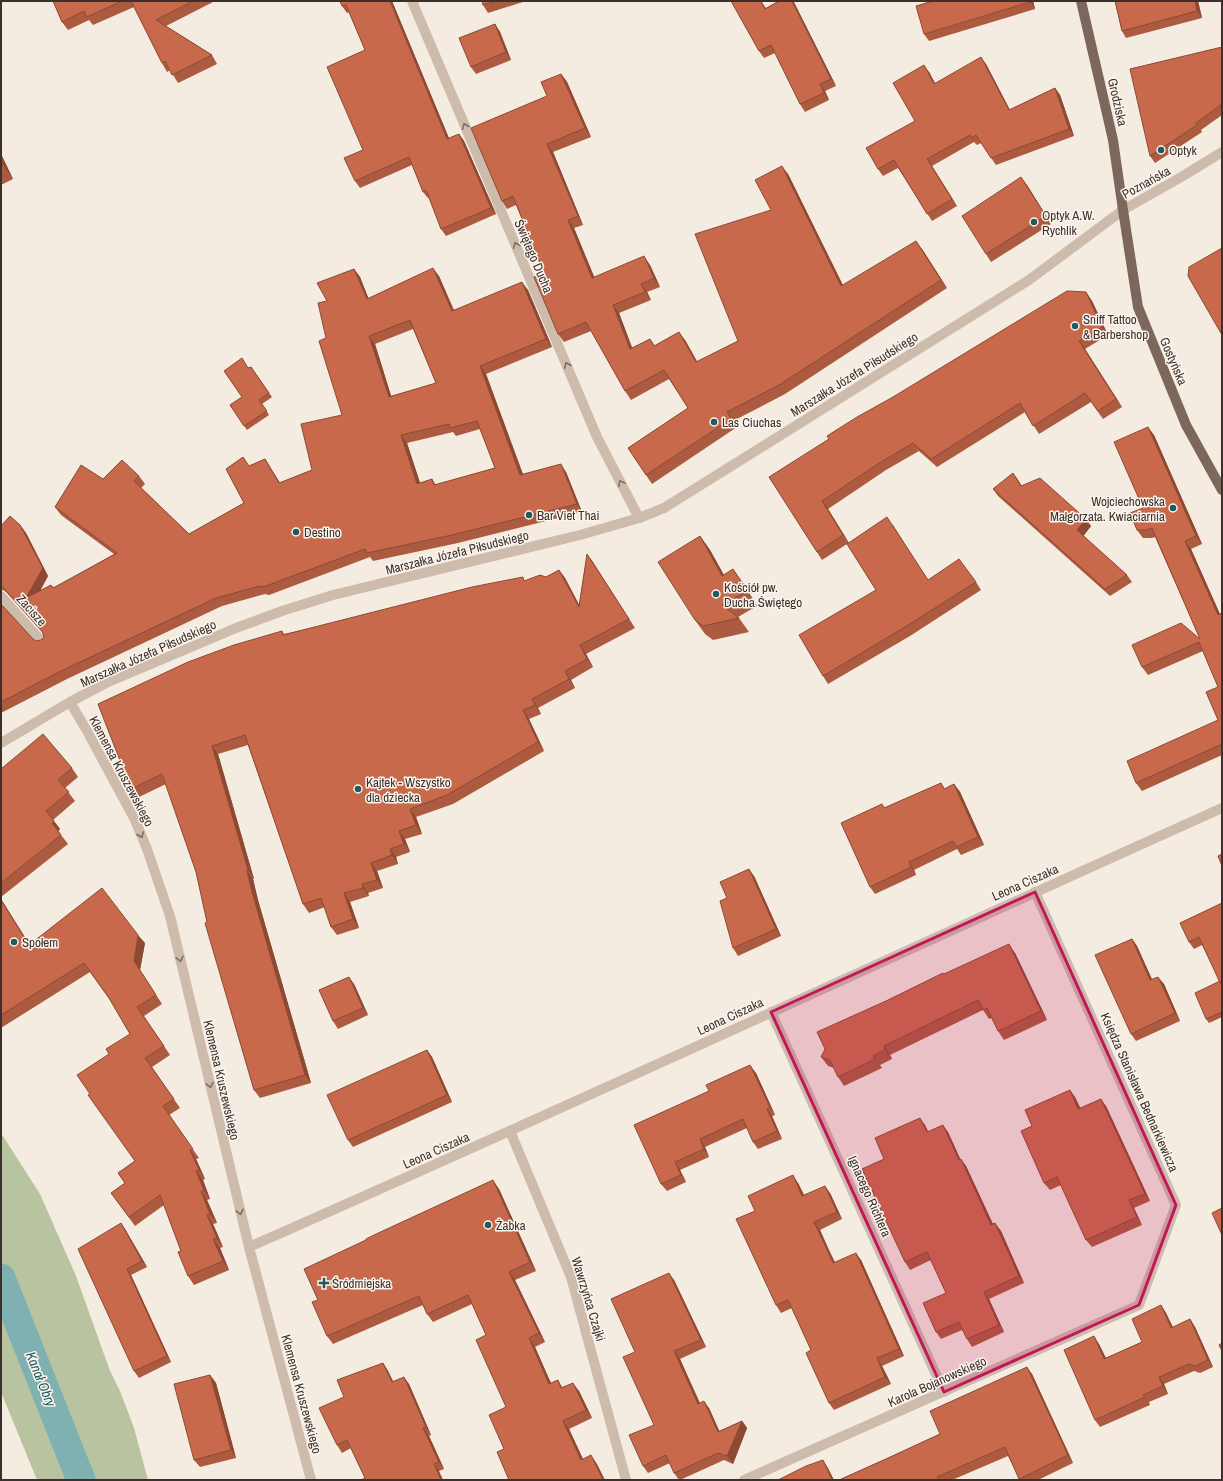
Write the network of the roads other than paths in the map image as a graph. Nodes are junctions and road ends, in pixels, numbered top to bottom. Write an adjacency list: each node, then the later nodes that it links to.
1 (412, 1): 6 (street, Świętego Ducha, one-way to 1)
2 (1081, 1): 4 (main road, Grodziska)
3 (1222, 152): 4 (street, Poznańska)
4 (1123, 210): 5 (main road, Gostyńska); 6 (street, Marszałka Józefa Piłsudskiego)
5 (1222, 490)
6 (639, 518): 9 (street, Marszałka Józefa Piłsudskiego)
7 (1, 596): 8 (street, Zacisze)
8 (43, 643)
9 (70, 702): 10 (street, Marszałka Józefa Piłsudskiego); 15 (street, Klemensa Kruszewskiego, one-way to 15)
10 (1, 743)
11 (1222, 808): 12 (street, Leona Ciszaka)
12 (1035, 892): 13 (street, Leona Ciszaka); 16 (street, Księdza Stanisława Bednarkiewicza)
13 (771, 1012): 14 (street, Leona Ciszaka); 17 (street, Ignacego Richtera)
14 (510, 1132): 15 (street, Leona Ciszaka); 19 (street, Wawrzyńca Czajki)
15 (249, 1247): 18 (street, Klemensa Kruszewskiego)
16 (1139, 1305): 17 (street, Karola Bojanowskiego)
17 (944, 1392): 20 (street, Karola Bojanowskiego)
18 (311, 1480)
19 (626, 1480)
20 (744, 1480)

